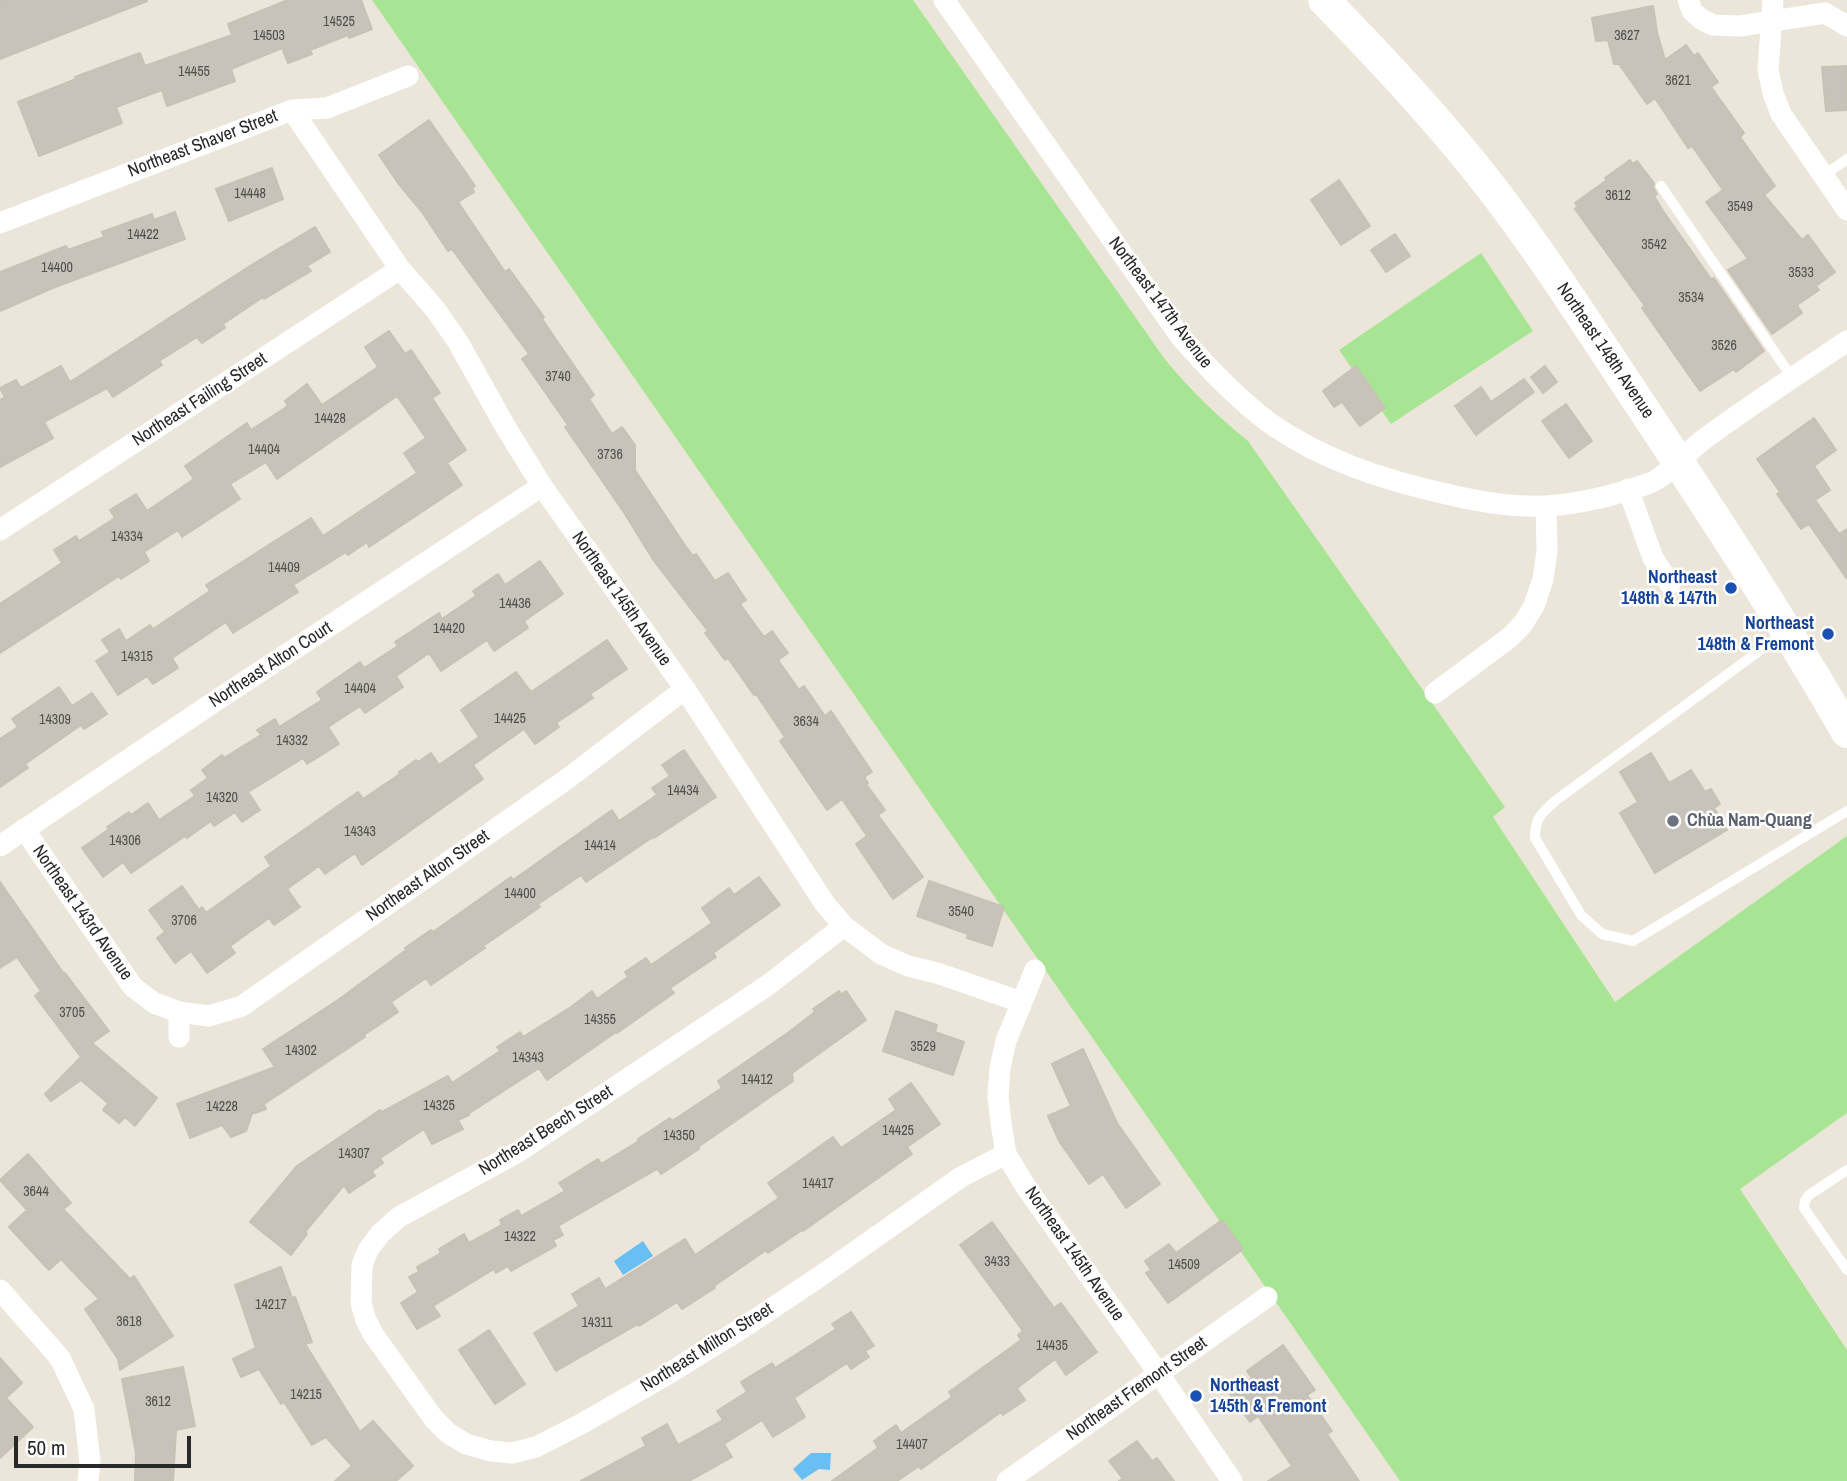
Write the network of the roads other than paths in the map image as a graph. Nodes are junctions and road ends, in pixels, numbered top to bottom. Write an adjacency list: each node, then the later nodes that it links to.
1 (944, 0): 20 (street, Northeast 147th Avenue)
2 (1324, 0): 17 (main road, Northeast 148th Avenue)
3 (1688, 0): 5 (street)
4 (1773, 0): 5 (street)
5 (1771, 22): 6 (street); 10 (street)
6 (1847, 26)
7 (408, 76): 8 (street, Northeast Shaver Street)
8 (292, 110): 13 (street, Northeast Shaver Street); 14 (street, Northeast 145th Avenue)
9 (1847, 159): 10 (lane)
10 (1823, 176): 12 (street)
11 (1661, 186): 16 (lane)
12 (1847, 210)
13 (3, 215)
14 (400, 268): 18 (street, Northeast 145th Avenue); 21 (street, Northeast Failing Street)
15 (1847, 341): 16 (street)
16 (1793, 379): 17 (street)
17 (1678, 461): 19 (street, Northeast 147th Avenue); 23 (main road, Northeast 148th Avenue)
18 (542, 486): 24 (street, Northeast 145th Avenue); 28 (street, Northeast Alton Court)
19 (1628, 489): 20 (street, Northeast 147th Avenue); 22 (street)
20 (1546, 506): 25 (street)
21 (0, 530)
22 (1670, 584)
23 (1788, 631): 26 (main road, Northeast 148th Avenue); 27 (lane)
24 (685, 689): 30 (street, Northeast 145th Avenue); 33 (street, Northeast Alton Street)
25 (1435, 692)
26 (1847, 732)
27 (1847, 811)
28 (24, 829): 29 (street, Northeast Alton Court); 33 (street, Northeast 143rd Avenue)
29 (0, 846)
30 (844, 926): 32 (street, Northeast 145th Avenue); 41 (street, Northeast Beech Street)
31 (1035, 970): 32 (street, Northeast 145th Avenue)
32 (1021, 1002): 35 (street, Northeast 145th Avenue)
33 (179, 1012): 34 (street)
34 (179, 1037)
35 (1006, 1154): 40 (street, Northeast 145th Avenue); 41 (street, Northeast Milton Street)
36 (1847, 1170): 37 (lane)
37 (1847, 1270)
38 (0, 1290): 42 (street)
39 (1267, 1297): 40 (street, Northeast Fremont Street)
40 (1159, 1374): 43 (street, Northeast Fremont Street); 44 (street, Northeast 145th Avenue)
41 (407, 1382)
42 (88, 1481)
43 (1007, 1481)
44 (1232, 1481)

